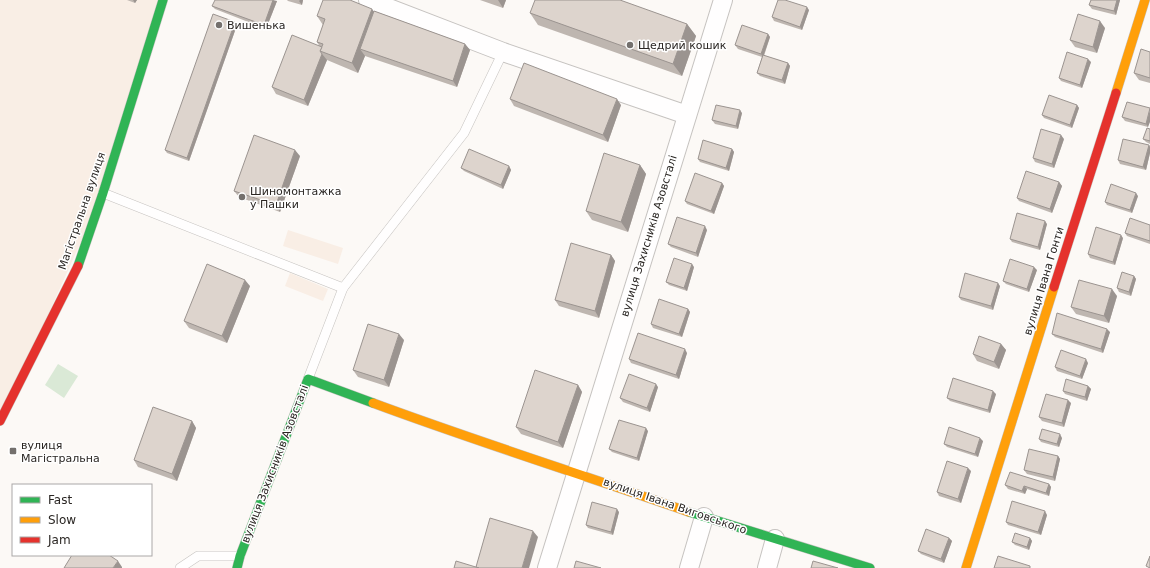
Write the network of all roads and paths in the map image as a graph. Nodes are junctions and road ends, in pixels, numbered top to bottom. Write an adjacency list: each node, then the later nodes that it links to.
1 (163, 0): 7 (street, Магістральна вулиця)
2 (368, 0): 5 (street)
3 (723, 0): 6 (street, вулиця Захисників Азовсталі)
4 (1145, 0): 21 (street, вулиця Івана Гонти)
5 (504, 52): 6 (street); 8 (lane)
6 (687, 115): 11 (street, вулиця Захисників Азовсталі)
7 (103, 193): 8 (lane); 10 (street, Магістральна вулиця)
8 (343, 288): 9 (lane)
9 (308, 379): 11 (street, вулиця Захисників Азовсталі); 14 (street, вулиця Захисників Азовсталі)
10 (0, 421)
11 (576, 472): 12 (street, вулиця Івана Виговського); 17 (street, вулиця Захисників Азовсталі)
12 (704, 517): 13 (street, вулиця Івана Виговського); 18 (street)
13 (775, 539): 19 (street); 20 (street, вулиця Івана Виговського)
14 (240, 556): 15 (lane); 16 (street, вулиця Захисників Азовсталі)
15 (180, 568)
16 (237, 568)
17 (547, 568)
18 (689, 568)
19 (767, 568)
20 (870, 568)
21 (966, 568)

